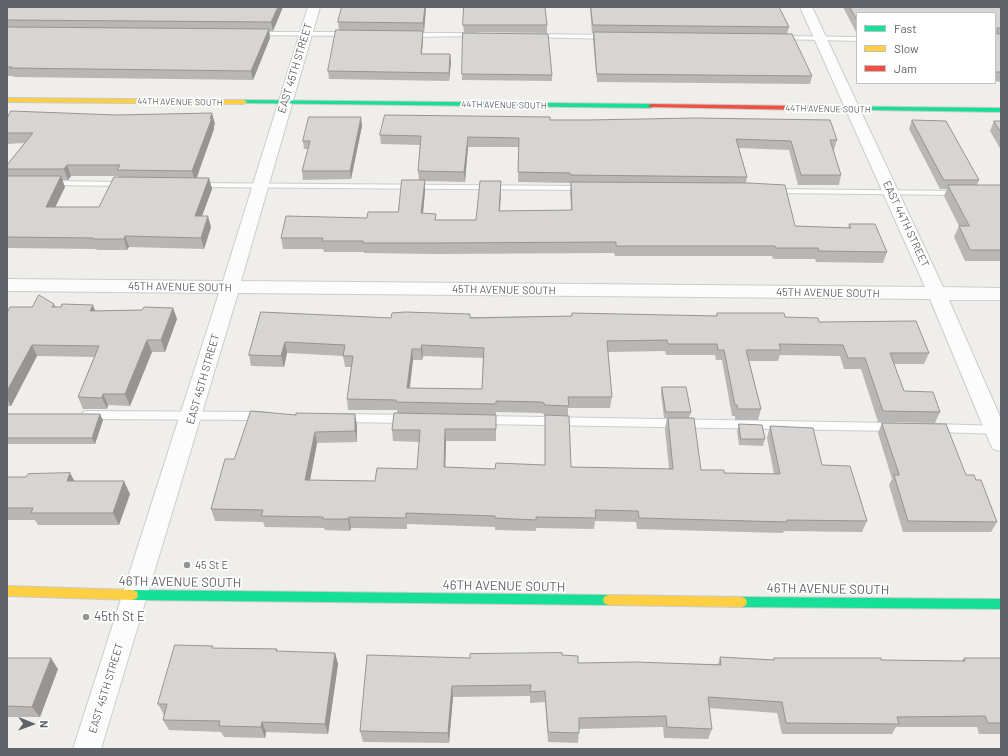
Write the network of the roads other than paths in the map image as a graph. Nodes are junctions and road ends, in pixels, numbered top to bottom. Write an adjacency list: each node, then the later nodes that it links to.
1 (314, 7): 4 (street, EAST 45TH STREET)
2 (806, 7): 11 (street, EAST 44TH STREET)
3 (249, 33): 4 (lane)
4 (306, 34): 5 (lane); 14 (street, EAST 45TH STREET)
5 (356, 34)
6 (404, 35): 7 (lane)
7 (483, 35)
8 (531, 36): 9 (lane)
9 (619, 37)
10 (770, 38): 11 (lane)
11 (821, 38): 12 (lane); 15 (street, EAST 44TH STREET)
12 (856, 39)
13 (7, 100): 14 (street, 44TH AVENUE SOUTH)
14 (285, 102): 15 (street, 44TH AVENUE SOUTH); 20 (street, EAST 45TH STREET)
15 (852, 109): 16 (street, 44TH AVENUE SOUTH); 23 (street, EAST 44TH STREET)
16 (1001, 110)
17 (38, 183): 18 (lane)
18 (133, 184)
19 (188, 184): 20 (lane)
20 (260, 184): 21 (lane); 26 (street, EAST 45TH STREET)
21 (593, 189)
22 (761, 191): 23 (lane)
23 (891, 192): 24 (lane); 27 (street, EAST 44TH STREET)
24 (972, 193)
25 (7, 285): 26 (street, 45TH AVENUE SOUTH)
26 (229, 288): 27 (street, 45TH AVENUE SOUTH); 30 (street, EAST 45TH STREET)
27 (937, 294): 28 (street, 45TH AVENUE SOUTH); 37 (street, EAST 44TH STREET)
28 (1001, 294)
29 (76, 415): 30 (lane)
30 (192, 415): 31 (lane); 39 (street, EAST 45TH STREET)
31 (274, 417)
32 (329, 418): 33 (lane)
33 (416, 419)
34 (472, 420): 35 (lane)
35 (901, 428)
36 (924, 428): 37 (lane)
37 (999, 434)
38 (7, 591): 39 (street, 46TH AVENUE SOUTH)
39 (135, 594): 40 (street, 46TH AVENUE SOUTH); 41 (street, EAST 45TH STREET)
40 (1001, 604)
41 (87, 749)

